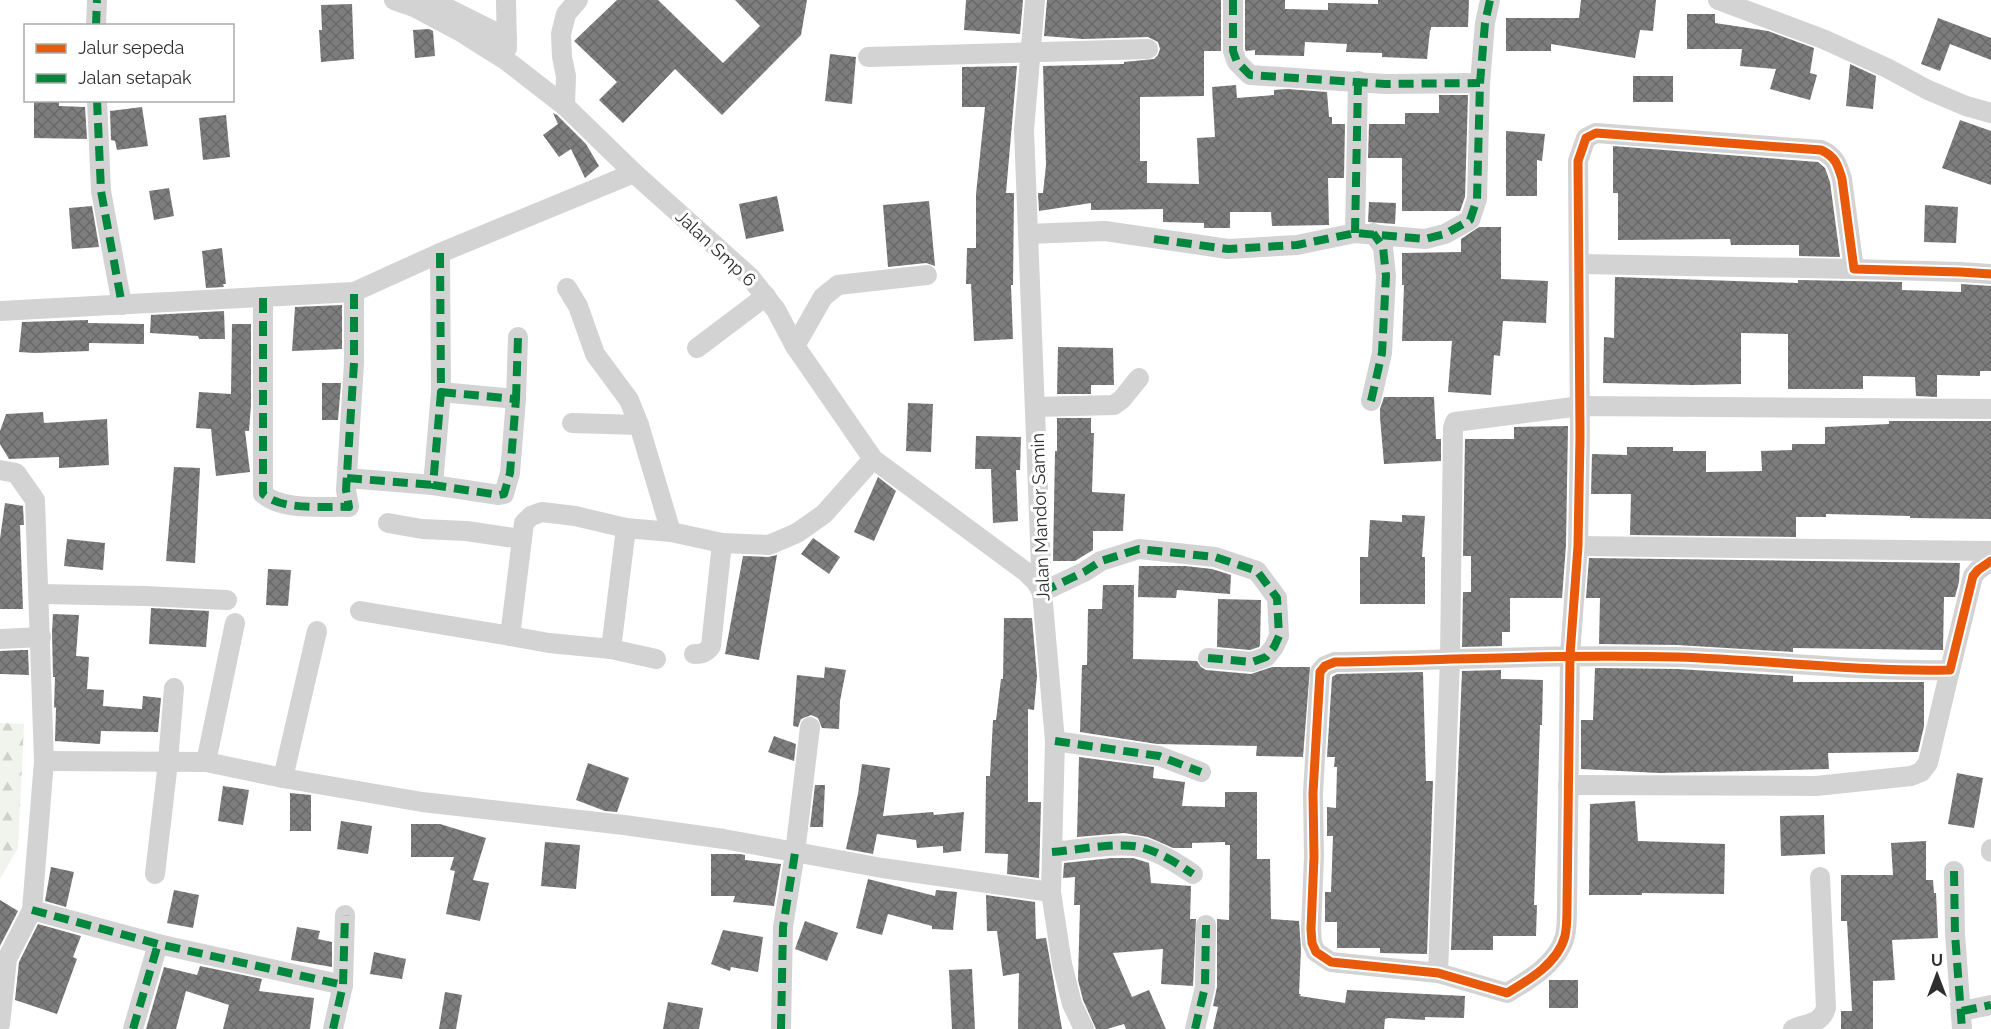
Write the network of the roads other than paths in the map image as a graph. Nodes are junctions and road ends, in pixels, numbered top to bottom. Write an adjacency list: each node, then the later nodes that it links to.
1 (97, 0): 10 (street)
2 (394, 0): 15 (street, Jalan Smp 6)
3 (431, 0): 11 (street)
4 (506, 0): 11 (street)
5 (578, 0): 19 (street)
6 (1035, 0): 13 (street, Jalan Mandor Samin)
7 (1233, 0): 16 (street)
8 (1490, 0): 17 (street)
9 (1718, 0): 20 (street)
10 (96, 24)
11 (507, 38): 15 (street)
12 (1148, 49): 13 (street)
13 (1031, 53): 14 (street); 23 (street, Jalan Mandor Samin)
14 (868, 57)
15 (507, 61): 19 (street, Jalan Smp 6)
16 (1358, 81): 17 (street); 22 (street)
17 (1479, 83): 22 (street)
18 (97, 102): 33 (street)
19 (564, 106): 21 (street, Jalan Smp 6)
20 (1991, 113)
21 (634, 172): 24 (street); 31 (street, Jalan Smp 6)
22 (1364, 233): 23 (street); 41 (street)
23 (1028, 234): 43 (street, Jalan Mandor Samin)
24 (440, 253): 30 (street); 39 (street)
25 (1580, 264): 26 (street); 26 (street); 42 (street)
26 (1854, 269): 27 (street)
27 (1991, 274)
28 (927, 275): 36 (street)
29 (567, 288): 46 (street)
30 (354, 292): 32 (street); 49 (street)
31 (766, 296): 36 (street, Jalan Smp 6); 37 (street)
32 (263, 298): 33 (street); 49 (street)
33 (122, 305): 34 (street)
34 (0, 311)
35 (518, 338): 40 (street)
36 (795, 346): 47 (street, Jalan Smp 6)
37 (696, 348)
38 (1139, 378): 43 (street)
39 (441, 392): 40 (street); 50 (street)
40 (516, 399): 50 (street)
41 (1371, 401)
42 (1581, 406): 44 (street); 56 (street); 73 (street)
43 (1036, 407): 59 (street, Jalan Mandor Samin)
44 (1991, 409)
45 (572, 423): 46 (street)
46 (639, 425): 53 (street)
47 (873, 459): 55 (street); 59 (street, Jalan Smp 6)
48 (0, 470): 60 (street)
49 (347, 478): 50 (street)
50 (432, 485)
51 (388, 523): 54 (street)
52 (626, 528): 53 (street); 54 (street); 68 (street)
53 (671, 532): 55 (street)
54 (522, 539): 65 (street)
55 (722, 543): 69 (street)
56 (1578, 546): 57 (street); 70 (street)
57 (1991, 551)
58 (1991, 561): 74 (street)
59 (1042, 592): 71 (street); 77 (street, Jalan Mandor Samin)
60 (39, 594): 61 (street); 66 (street)
61 (227, 600)
62 (360, 612): 65 (street)
63 (235, 623): 80 (street)
64 (317, 631): 82 (street)
65 (510, 636): 68 (street)
66 (41, 637): 67 (street); 78 (street)
67 (0, 639)
68 (611, 649): 72 (street)
69 (694, 654)
70 (1570, 655): 73 (street); 74 (street); 83 (street)
71 (1208, 658)
72 (656, 659)
73 (1449, 660): 95 (street); 95 (street)
74 (1950, 670): 83 (street)
75 (174, 688): 79 (street)
76 (810, 727): 85 (street)
77 (1055, 741): 81 (street); 84 (street, Jalan Mandor Samin)
78 (44, 761): 79 (street); 91 (street)
79 (168, 762): 80 (street); 87 (street)
80 (206, 762): 82 (street)
81 (1201, 772)
82 (283, 778): 85 (street)
83 (1568, 785): 95 (street)
84 (1052, 852): 88 (street); 90 (street, Jalan Mandor Samin)
85 (795, 853): 90 (street); 102 (street)
86 (1954, 872): 98 (street)
87 (155, 874)
88 (1193, 874)
89 (1820, 877): 105 (street)
90 (1051, 892): 103 (street, Jalan Mandor Samin)
91 (32, 910): 94 (street); 99 (street)
92 (345, 915): 96 (street)
93 (1206, 925): 104 (street)
94 (158, 945): 96 (street); 100 (street)
95 (1438, 973)
96 (343, 985): 101 (street)
97 (1991, 1005): 98 (street)
98 (1962, 1020)
99 (0, 1024)
100 (133, 1029)
101 (333, 1029)
102 (781, 1029)
103 (1084, 1029)
104 (1195, 1029)
105 (1793, 1029)

